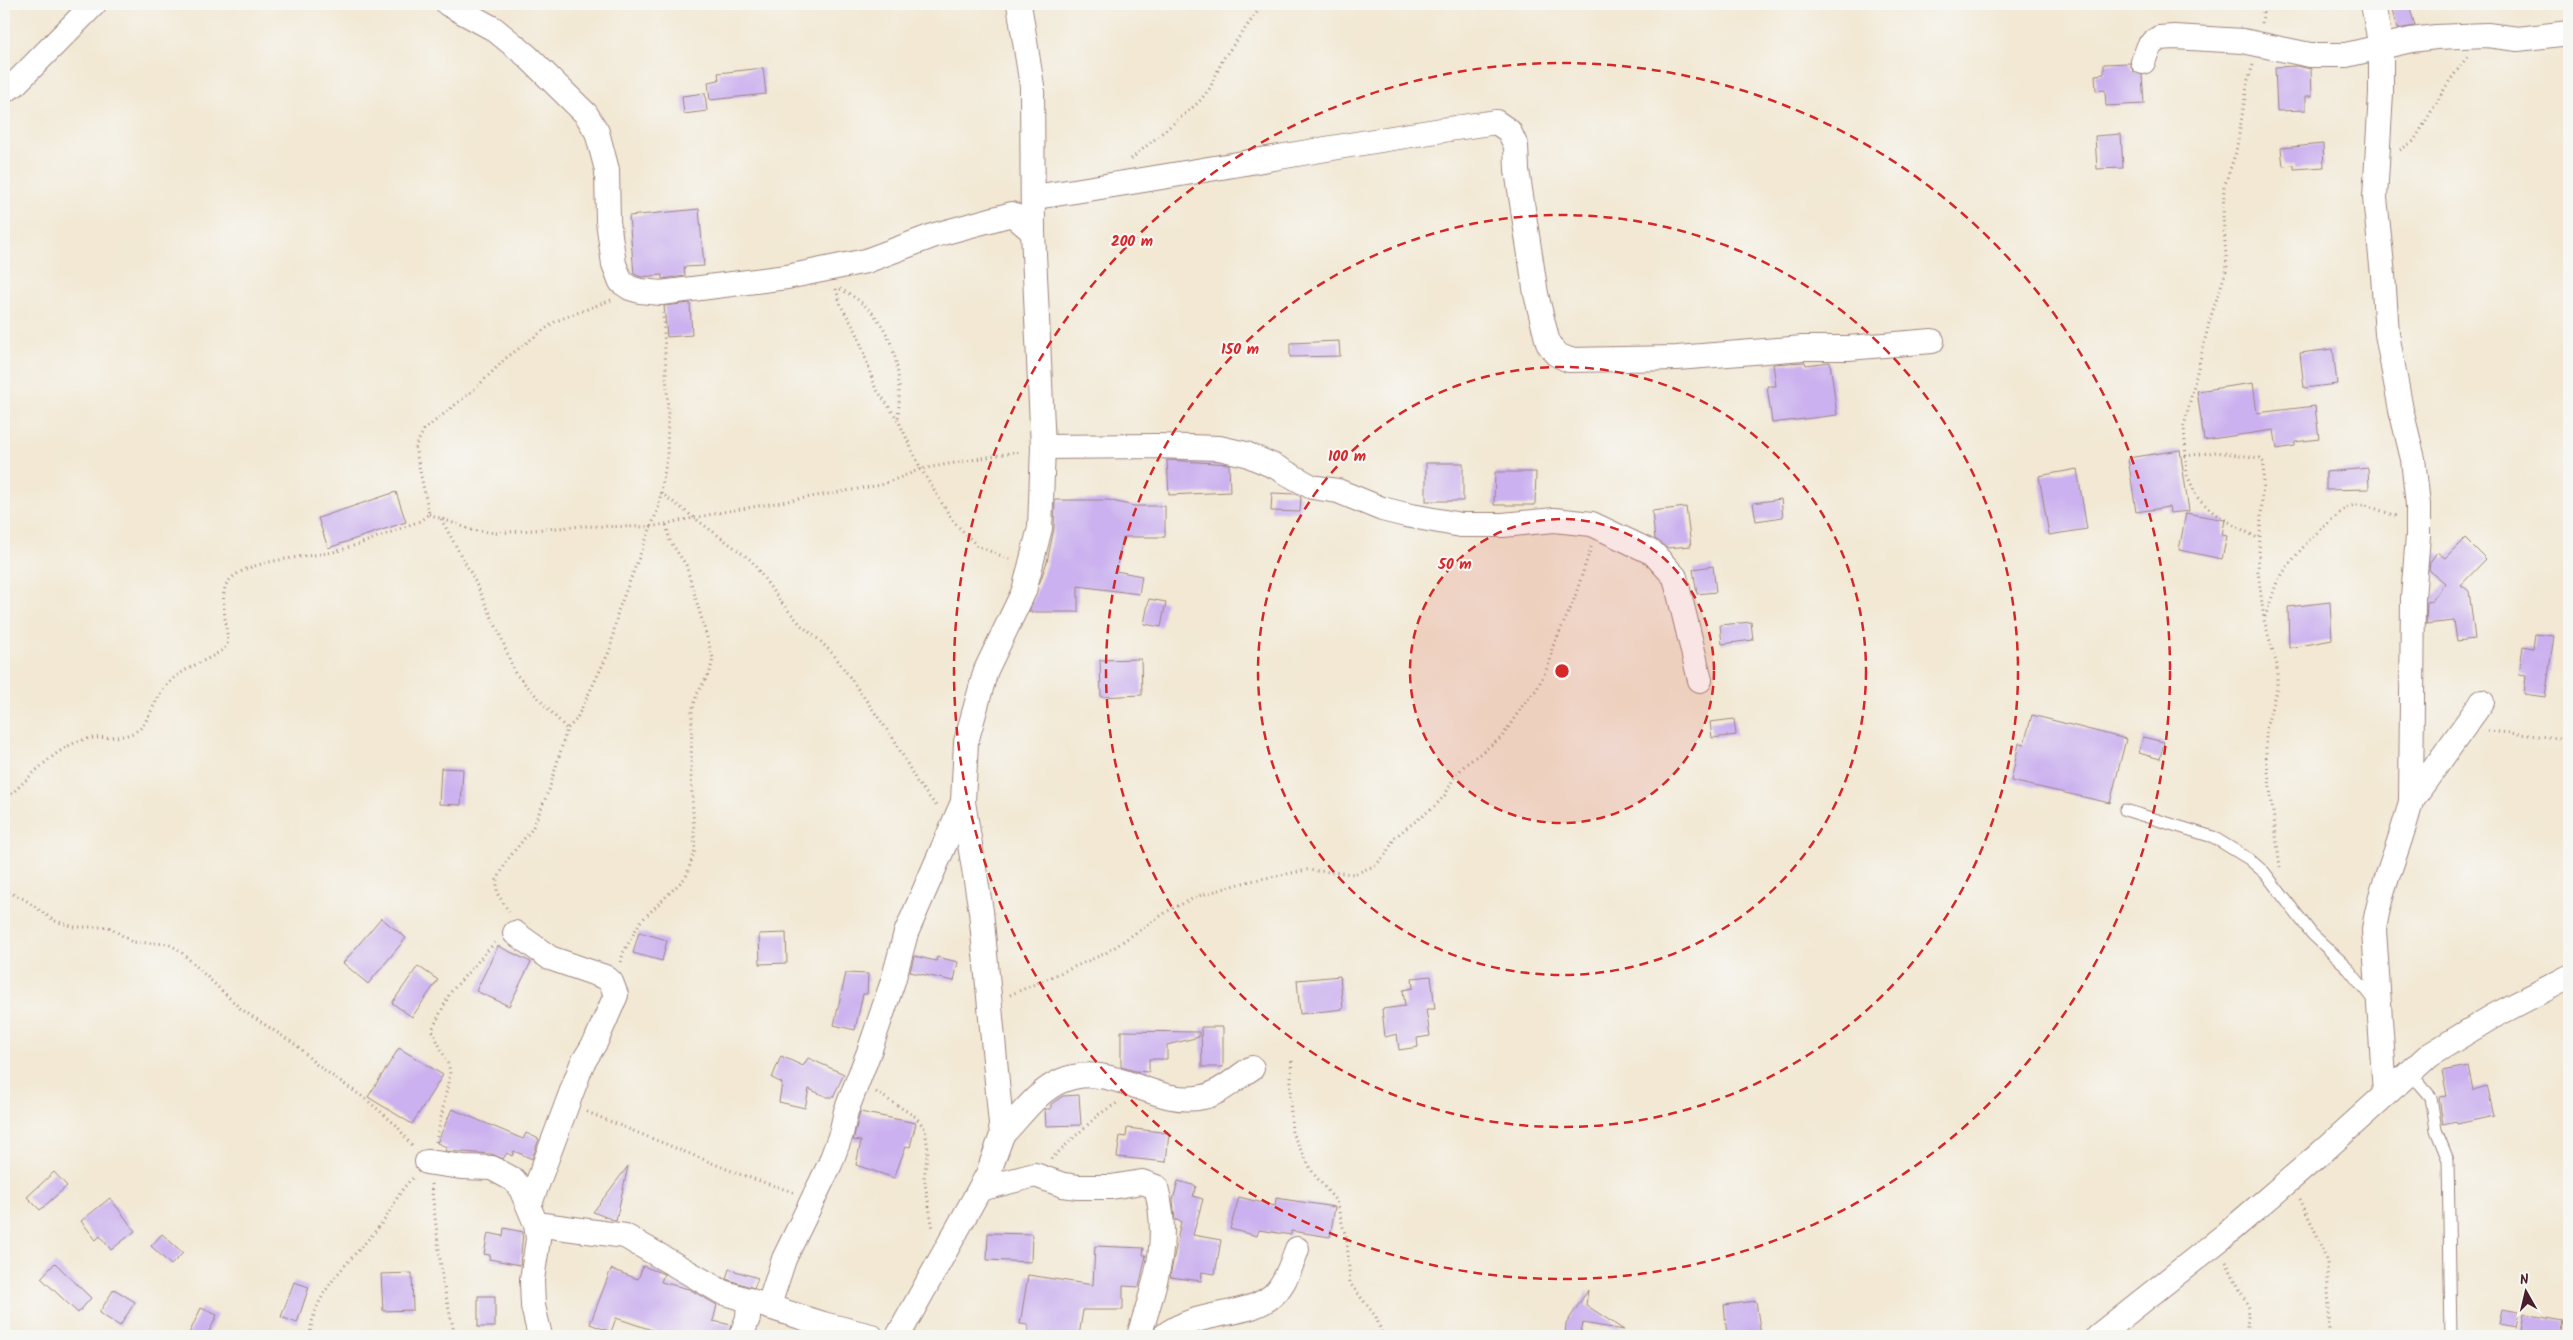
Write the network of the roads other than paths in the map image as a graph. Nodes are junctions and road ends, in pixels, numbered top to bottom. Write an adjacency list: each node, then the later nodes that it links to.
1 (94, 4): 8 (street)
2 (448, 4): 10 (street)
3 (1019, 4): 9 (street)
4 (2373, 4): 6 (street)
5 (2569, 33): 6 (street)
6 (2381, 48): 7 (street); 15 (street)
7 (2143, 62)
8 (4, 91)
9 (1034, 197): 10 (street); 11 (street)
10 (1033, 232): 12 (street)
11 (1932, 341)
12 (1043, 447): 13 (street); 17 (street)
13 (1700, 680)
14 (2482, 702): 15 (street)
15 (2411, 802): 20 (street)
16 (2124, 810): 20 (lane)
17 (959, 812): 24 (street); 29 (street)
18 (515, 933): 27 (street)
19 (2569, 977): 22 (street)
20 (2378, 1005): 23 (street)
21 (1252, 1068): 24 (street)
22 (2405, 1077): 23 (street); 37 (lane)
23 (2386, 1093): 36 (street)
24 (1002, 1135): 26 (street)
25 (426, 1165): 27 (street)
26 (980, 1189): 33 (street); 34 (street)
27 (532, 1215): 29 (street); 30 (street)
28 (1298, 1249): 35 (street)
29 (759, 1303): 31 (street); 32 (street)
30 (540, 1336)
31 (741, 1336)
32 (871, 1336)
33 (898, 1336)
34 (1139, 1336)
35 (1164, 1336)
36 (2098, 1336)
37 (2451, 1336)

